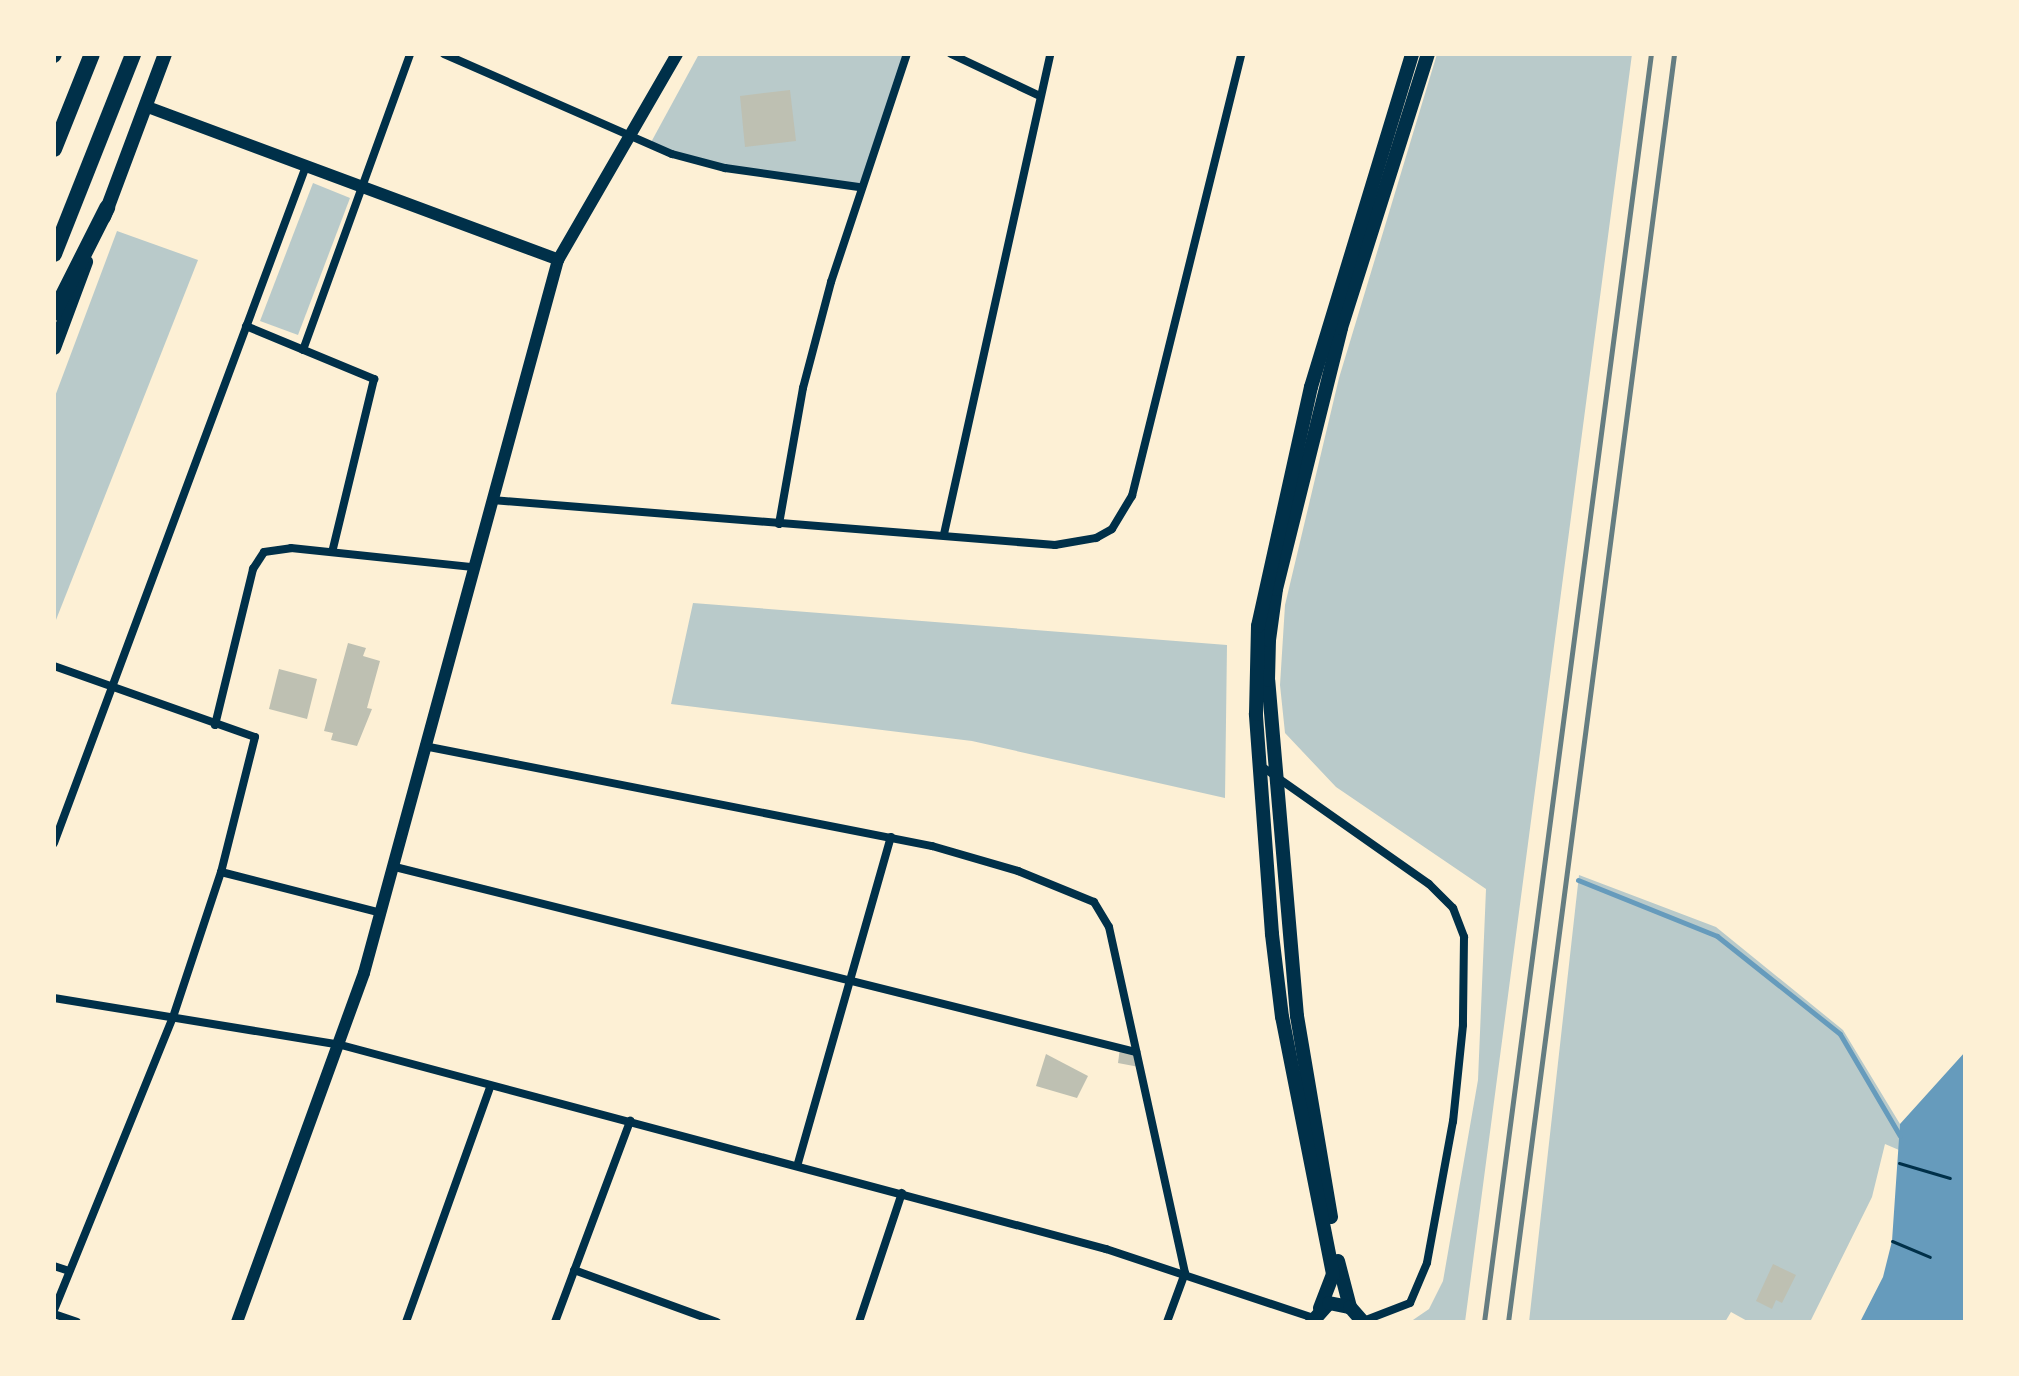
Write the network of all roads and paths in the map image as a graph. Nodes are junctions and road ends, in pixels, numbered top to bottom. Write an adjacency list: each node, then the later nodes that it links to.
1 (92, 54): 16 (highway)
2 (133, 54): 21 (highway)
3 (165, 54): 14 (main road)
4 (410, 54): 18 (street)
5 (444, 54): 15 (street)
6 (677, 54): 15 (street)
7 (907, 54): 19 (street)
8 (951, 54): 13 (street)
9 (1050, 54): 13 (street)
10 (1241, 54): 29 (street)
11 (1412, 54): 36 (main road)
12 (1428, 54): 37 (main road)
13 (1040, 96): 29 (street)
14 (145, 106): 17 (street); 20 (main road)
15 (627, 138): 19 (street); 22 (street)
16 (54, 149)
17 (306, 166): 18 (street); 24 (street)
18 (363, 187): 22 (street); 26 (street)
19 (859, 187): 28 (street)
20 (107, 208): 23 (highway); 25 (main road)
21 (54, 254)
22 (558, 260): 27 (street)
23 (54, 313)
24 (246, 326): 26 (street); 33 (street)
25 (54, 348)
26 (303, 350): 30 (street)
27 (492, 500): 28 (street); 31 (street)
28 (779, 524): 29 (street)
29 (944, 534)
30 (332, 552): 31 (street); 34 (street)
31 (473, 567): 35 (street)
32 (54, 666): 33 (street)
33 (111, 688): 34 (street); 39 (street)
34 (215, 725): 41 (street)
35 (424, 746): 38 (street); 40 (street)
36 (1261, 766): 37 (street); 62 (main road)
37 (1275, 775): 60 (main road); 70 (street)
38 (891, 837): 43 (street); 47 (street)
39 (54, 843)
40 (395, 867): 42 (street); 43 (street)
41 (221, 872): 42 (street); 45 (street)
42 (382, 913): 46 (street)
43 (852, 980): 47 (street); 50 (street)
44 (54, 998): 45 (street)
45 (173, 1017): 46 (street); 58 (street)
46 (341, 1045): 48 (street); 64 (street)
47 (1136, 1052): 59 (street)
48 (490, 1088): 49 (street); 65 (street)
49 (630, 1121): 50 (street); 57 (street)
50 (798, 1163): 53 (street)
51 (1899, 1163): 52 (path)
52 (1950, 1178)
53 (902, 1193): 59 (street); 68 (street)
54 (1892, 1241): 55 (path)
55 (1930, 1257)
56 (54, 1266): 58 (street)
57 (574, 1270): 66 (street); 67 (street)
58 (69, 1271): 61 (street)
59 (1185, 1273): 62 (street); 69 (street)
60 (1350, 1307): 62 (main road); 70 (main road)
61 (54, 1312): 63 (street)
62 (1315, 1316)
63 (77, 1322)
64 (237, 1322)
65 (406, 1322)
66 (555, 1322)
67 (717, 1322)
68 (859, 1322)
69 (1167, 1322)
70 (1363, 1322)

